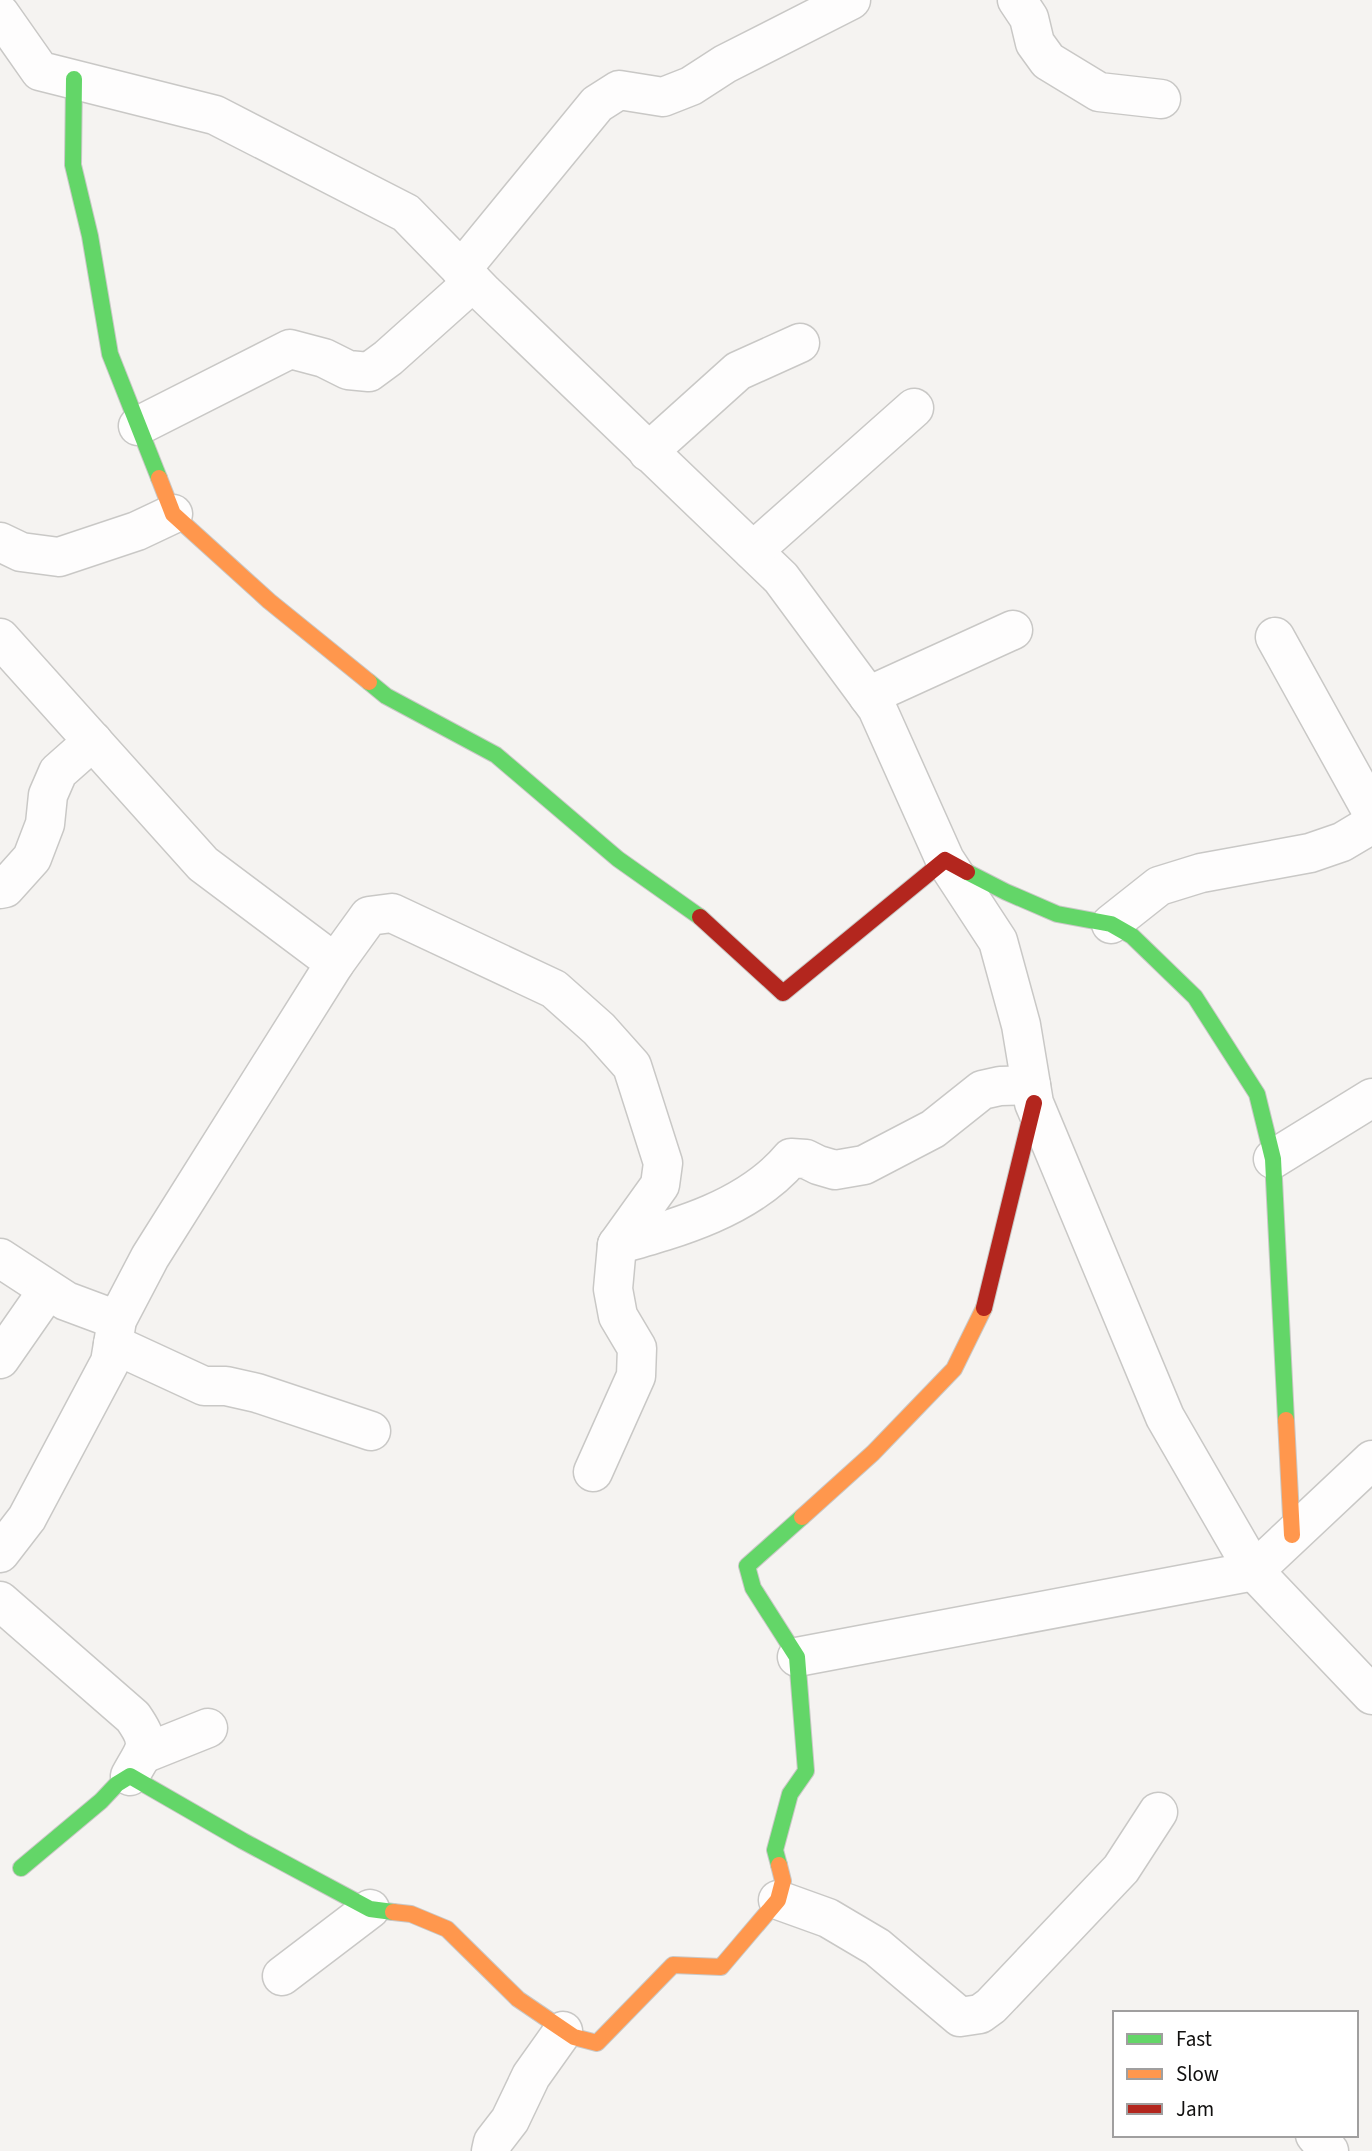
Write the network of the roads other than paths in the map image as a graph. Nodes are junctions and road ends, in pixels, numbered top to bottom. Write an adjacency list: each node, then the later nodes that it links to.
1 (851, 0): 6 (street)
2 (1017, 0): 5 (street)
3 (7, 40): 4 (street)
4 (74, 79): 6 (street); 9 (street)
5 (1161, 99)
6 (467, 276): 9 (street); 10 (street)
7 (800, 343): 10 (street)
8 (914, 408): 13 (street)
9 (138, 426): 11 (street)
10 (648, 452): 13 (street)
11 (173, 514): 12 (street); 21 (street)
12 (0, 542)
13 (753, 551): 17 (street)
14 (1013, 630): 17 (street)
15 (1275, 637): 19 (street)
16 (0, 638): 18 (street)
17 (869, 696): 21 (street)
18 (93, 741): 22 (street); 24 (street)
19 (1372, 812)
20 (1372, 824): 23 (street)
21 (945, 859): 23 (street); 25 (street)
22 (0, 889)
23 (1111, 924): 27 (street)
24 (335, 963): 28 (street); 31 (street)
25 (1032, 1094): 28 (street); 39 (street); 41 (street)
26 (1372, 1098): 27 (street)
27 (1273, 1159): 37 (street)
28 (617, 1245): 35 (street)
29 (0, 1258): 30 (street)
30 (48, 1290): 31 (street); 32 (street)
31 (115, 1332): 33 (street); 36 (street)
32 (0, 1359)
33 (371, 1431)
34 (1372, 1461): 37 (street)
35 (593, 1472)
36 (14, 1512): 38 (street)
37 (1292, 1535): 39 (street)
38 (0, 1553)
39 (1254, 1571): 41 (street); 42 (street)
40 (0, 1601): 44 (street)
41 (797, 1657): 47 (street)
42 (1372, 1695)
43 (208, 1728): 44 (street)
44 (136, 1765): 46 (street); 48 (street)
45 (1158, 1812): 47 (street)
46 (21, 1868)
47 (778, 1900): 50 (street)
48 (370, 1909): 49 (street); 50 (street)
49 (282, 1976)
50 (563, 2031): 52 (street)
51 (1317, 2137): 53 (street)
52 (491, 2151)
53 (1329, 2151)

